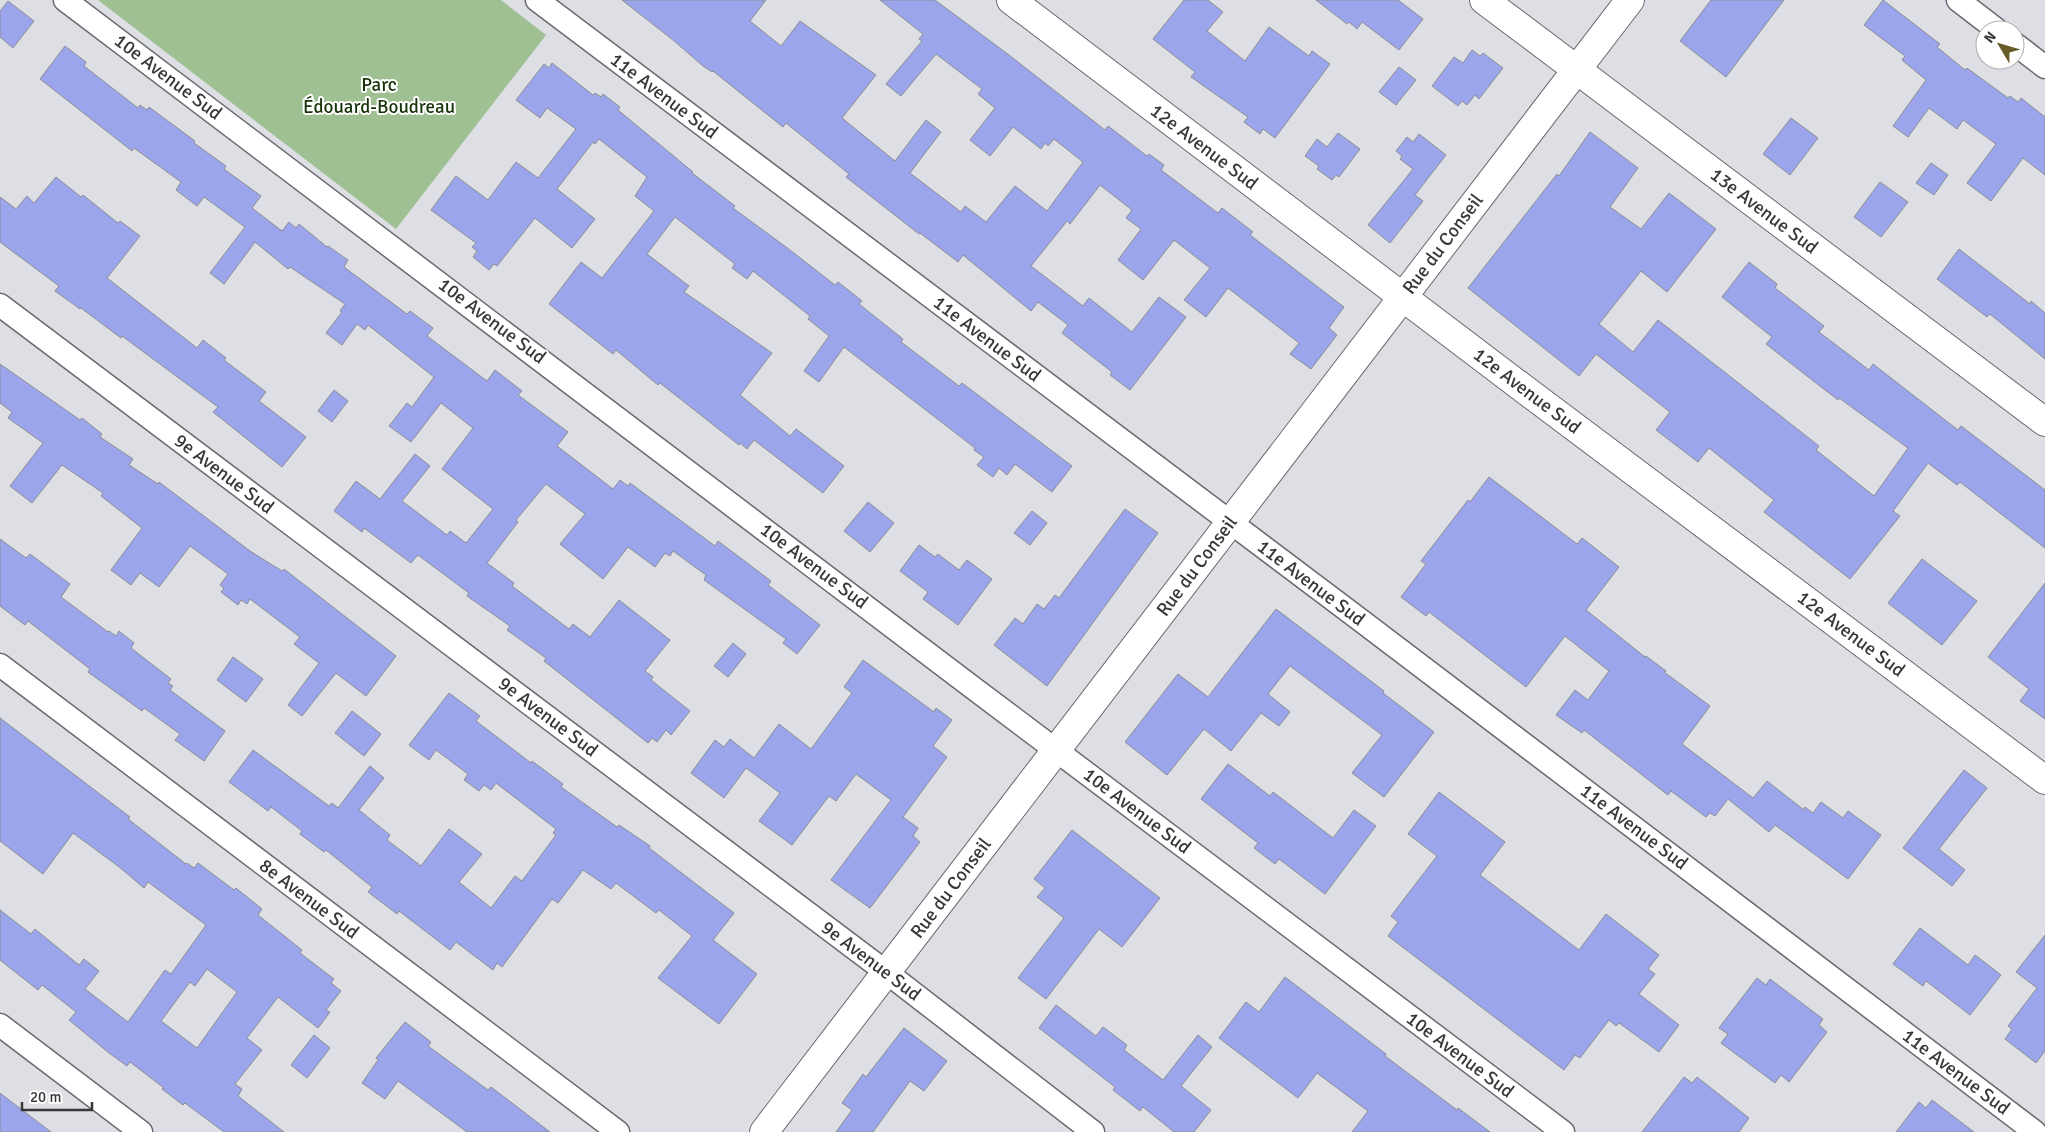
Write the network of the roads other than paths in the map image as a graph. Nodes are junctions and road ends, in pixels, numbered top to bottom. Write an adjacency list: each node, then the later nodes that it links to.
1 (66, 0): 16 (street, 10e Avenue Sud)
2 (537, 0): 14 (street, 11e Avenue Sud)
3 (1011, 0): 11 (main road, 12e Avenue Sud)
4 (1484, 0): 10 (main road, 13e Avenue Sud)
5 (1630, 0): 10 (main road, Rue du Conseil)
6 (1958, 0): 7 (street)
7 (1984, 20)
8 (2025, 52): 9 (street)
9 (2045, 67)
10 (1576, 70): 11 (main road, Rue du Conseil); 13 (main road, 13e Avenue Sud)
11 (1403, 297): 14 (main road, Rue du Conseil); 17 (main road, 12e Avenue Sud)
12 (0, 305): 18 (street, 9e Avenue Sud)
13 (2045, 422)
14 (1230, 522): 16 (main road, Rue du Conseil); 25 (street, 11e Avenue Sud)
15 (0, 665): 21 (street, 8e Avenue Sud)
16 (1057, 750): 18 (main road, Rue du Conseil); 24 (street, 10e Avenue Sud)
17 (2045, 780)
18 (886, 972): 22 (main road, Rue du Conseil); 23 (street, 9e Avenue Sud)
19 (0, 1025): 20 (street)
20 (141, 1132)
21 (618, 1132)
22 (764, 1132)
23 (1093, 1132)
24 (1563, 1132)
25 (2035, 1132)

